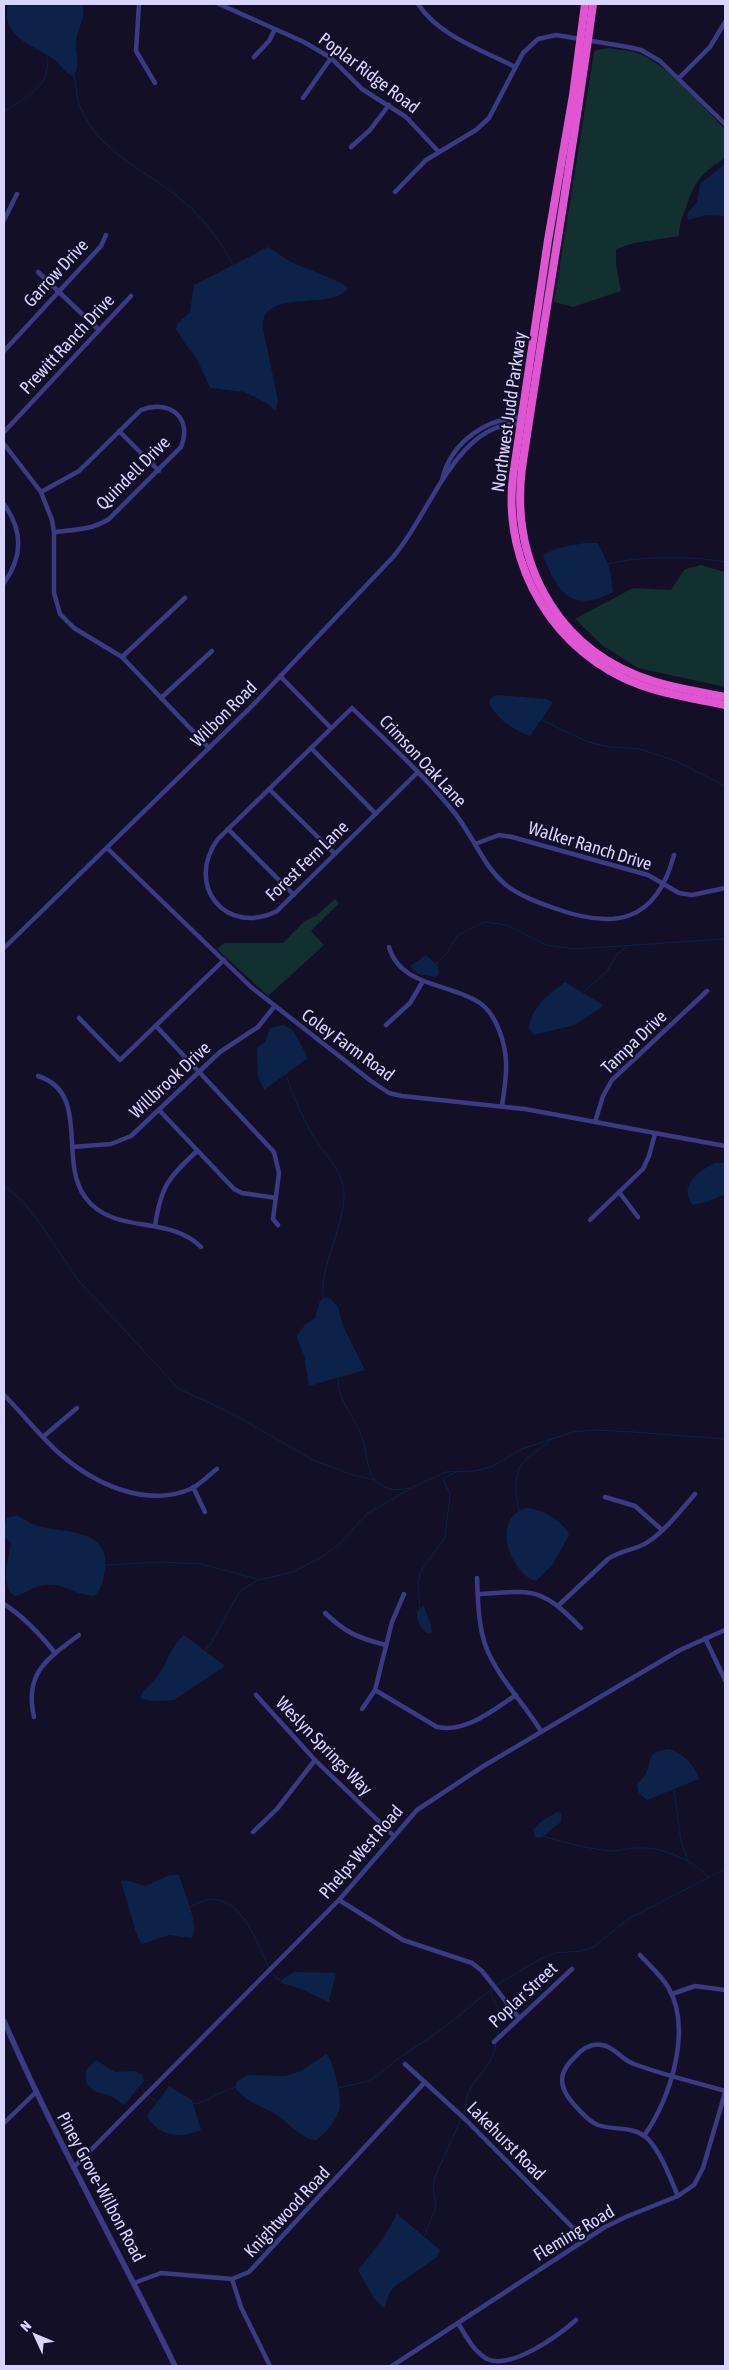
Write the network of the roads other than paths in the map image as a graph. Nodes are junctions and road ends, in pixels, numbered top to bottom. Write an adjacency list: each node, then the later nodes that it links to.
1 (139, 4): 13 (street)
2 (219, 4): 7 (street, Poplar Ridge Road)
3 (418, 4): 11 (street)
4 (585, 4): 8 (highway, Northwest Judd Parkway)
5 (593, 4): 8 (highway, Northwest Judd Parkway)
6 (725, 22): 12 (street)
7 (275, 29): 9 (street); 10 (street, Poplar Ridge Road)
8 (585, 40): 11 (street); 12 (street); 28 (highway, Northwest Judd Parkway)
9 (254, 57)
10 (331, 58): 14 (street); 15 (street, Poplar Ridge Road)
11 (515, 67): 18 (street)
12 (679, 78): 16 (street)
13 (155, 83)
14 (303, 98)
15 (389, 105): 17 (street); 18 (street, Poplar Ridge Road)
16 (725, 124)
17 (351, 147)
18 (438, 152): 19 (street)
19 (395, 192)
20 (17, 194): 21 (street)
21 (4, 220)
22 (106, 235): 24 (street, Garrow Drive)
23 (38, 272): 24 (street)
24 (58, 291): 26 (street); 27 (street, Garrow Drive)
25 (130, 296): 26 (street, Prewitt Ranch Drive)
26 (99, 330): 29 (street, Prewitt Ranch Drive)
27 (4, 351)
28 (525, 421): 40 (street, Wilbon Road); 41 (highway, Northwest Judd Parkway); 43 (highway, Northwest Judd Parkway)
29 (4, 432)
30 (119, 432): 32 (street); 32 (street, Quindell Drive); 33 (street, Quindell Drive)
31 (4, 444): 33 (street)
32 (159, 471): 35 (street, Quindell Drive)
33 (41, 492): 35 (street)
34 (4, 504): 36 (street)
35 (54, 532): 39 (street)
36 (4, 583)
37 (185, 598): 39 (street)
38 (212, 651): 42 (street)
39 (122, 657): 42 (street)
40 (280, 676): 45 (street); 46 (street, Wilbon Road)
41 (725, 697)
42 (160, 698): 46 (street)
43 (725, 706)
44 (352, 708): 45 (street, Forest Fern Lane); 48 (street, Crimson Oak Lane)
45 (331, 728): 47 (street, Forest Fern Lane)
46 (209, 748): 53 (street, Wilbon Road)
47 (311, 748): 49 (street, Forest Fern Lane); 50 (street)
48 (417, 773): 50 (street, Forest Fern Lane); 52 (street, Crimson Oak Lane)
49 (270, 789): 51 (street, Forest Fern Lane); 54 (street)
50 (376, 814): 54 (street, Forest Fern Lane)
51 (228, 829): 58 (street); 58 (street, Forest Fern Lane)
52 (475, 844): 56 (street, Walker Ranch Drive); 56 (street, Crimson Oak Lane)
53 (107, 848): 60 (street, Wilbon Road); 61 (street, Coley Farm Road)
54 (335, 854): 58 (street, Forest Fern Lane)
55 (674, 855): 56 (street, Crimson Oak Lane)
56 (663, 885): 57 (street, Walker Ranch Drive)
57 (725, 888)
58 (294, 895)
59 (389, 947): 62 (street)
60 (4, 948)
61 (224, 960): 64 (street, Coley Farm Road); 67 (street)
62 (423, 981): 66 (street); 70 (street)
63 (707, 991): 72 (street, Tampa Drive)
64 (274, 1007): 68 (street, Willbrook Drive); 70 (street, Coley Farm Road)
65 (80, 1018): 67 (street)
66 (386, 1025)
67 (156, 1026): 68 (street)
68 (200, 1071): 71 (street, Willbrook Drive); 78 (street)
69 (38, 1076): 75 (street)
70 (502, 1106): 72 (street, Coley Farm Road)
71 (160, 1110): 75 (street, Willbrook Drive); 76 (street)
72 (595, 1122): 73 (street, Coley Farm Road)
73 (655, 1134): 74 (street, Coley Farm Road); 77 (street)
74 (725, 1146)
75 (72, 1147): 82 (street)
76 (197, 1151): 78 (street); 82 (street)
77 (619, 1192): 79 (street); 80 (street)
78 (276, 1198): 81 (street)
79 (638, 1217)
80 (590, 1220)
81 (278, 1225)
82 (155, 1226): 83 (street)
83 (201, 1247)
84 (4, 1396): 86 (street)
85 (77, 1408): 86 (street)
86 (44, 1436): 88 (street)
87 (217, 1469): 88 (street)
88 (193, 1487): 91 (street)
89 (695, 1494): 92 (street)
90 (605, 1497): 92 (street)
91 (205, 1512)
92 (662, 1530): 97 (street)
93 (477, 1578): 95 (street)
94 (404, 1594): 103 (street)
95 (478, 1594): 97 (street); 108 (street)
96 (4, 1604): 104 (street)
97 (559, 1605): 99 (street)
98 (325, 1613): 103 (street)
99 (581, 1628)
100 (725, 1630): 102 (street, Phelps West Road)
101 (79, 1635): 104 (street)
102 (705, 1638): 105 (street); 111 (street, Phelps West Road)
103 (386, 1645): 106 (street)
104 (55, 1653): 110 (street)
105 (725, 1680)
106 (375, 1690): 108 (street); 109 (street)
107 (256, 1695): 112 (street, Weslyn Springs Way)
108 (516, 1695): 111 (street)
109 (362, 1709)
110 (34, 1717)
111 (542, 1731): 114 (street, Phelps West Road)
112 (314, 1760): 113 (street); 114 (street, Weslyn Springs Way)
113 (254, 1832)
114 (394, 1836): 115 (street, Phelps West Road)
115 (339, 1900): 120 (street); 130 (street, Phelps West Road)
116 (640, 1955): 119 (street)
117 (572, 1969): 120 (street, Poplar Street)
118 (725, 1990): 119 (street)
119 (672, 1994): 124 (street)
120 (520, 2018): 122 (street, Poplar Street)
121 (4, 2021): 127 (street, Piney Grove-Wilbon Road)
122 (494, 2042)
123 (405, 2064): 125 (street, Lakehurst Road)
124 (671, 2075): 126 (street); 129 (street); 129 (street)
125 (425, 2082): 132 (street, Lakehurst Road); 133 (street, Knightwood Road)
126 (725, 2092): 131 (street, Fleming Road)
127 (35, 2093): 128 (street); 130 (street, Piney Grove-Wilbon Road)
128 (4, 2123)
129 (644, 2136): 131 (street)
130 (74, 2167): 134 (street, Piney Grove-Wilbon Road)
131 (678, 2196): 132 (street, Fleming Road)
132 (585, 2240): 136 (street, Fleming Road)
133 (232, 2280): 134 (street); 138 (street)
134 (134, 2283): 137 (street, Piney Grove-Wilbon Road)
135 (576, 2320): 136 (street)
136 (458, 2323): 139 (street, Fleming Road)
137 (175, 2366)
138 (270, 2366)
139 (392, 2366)

